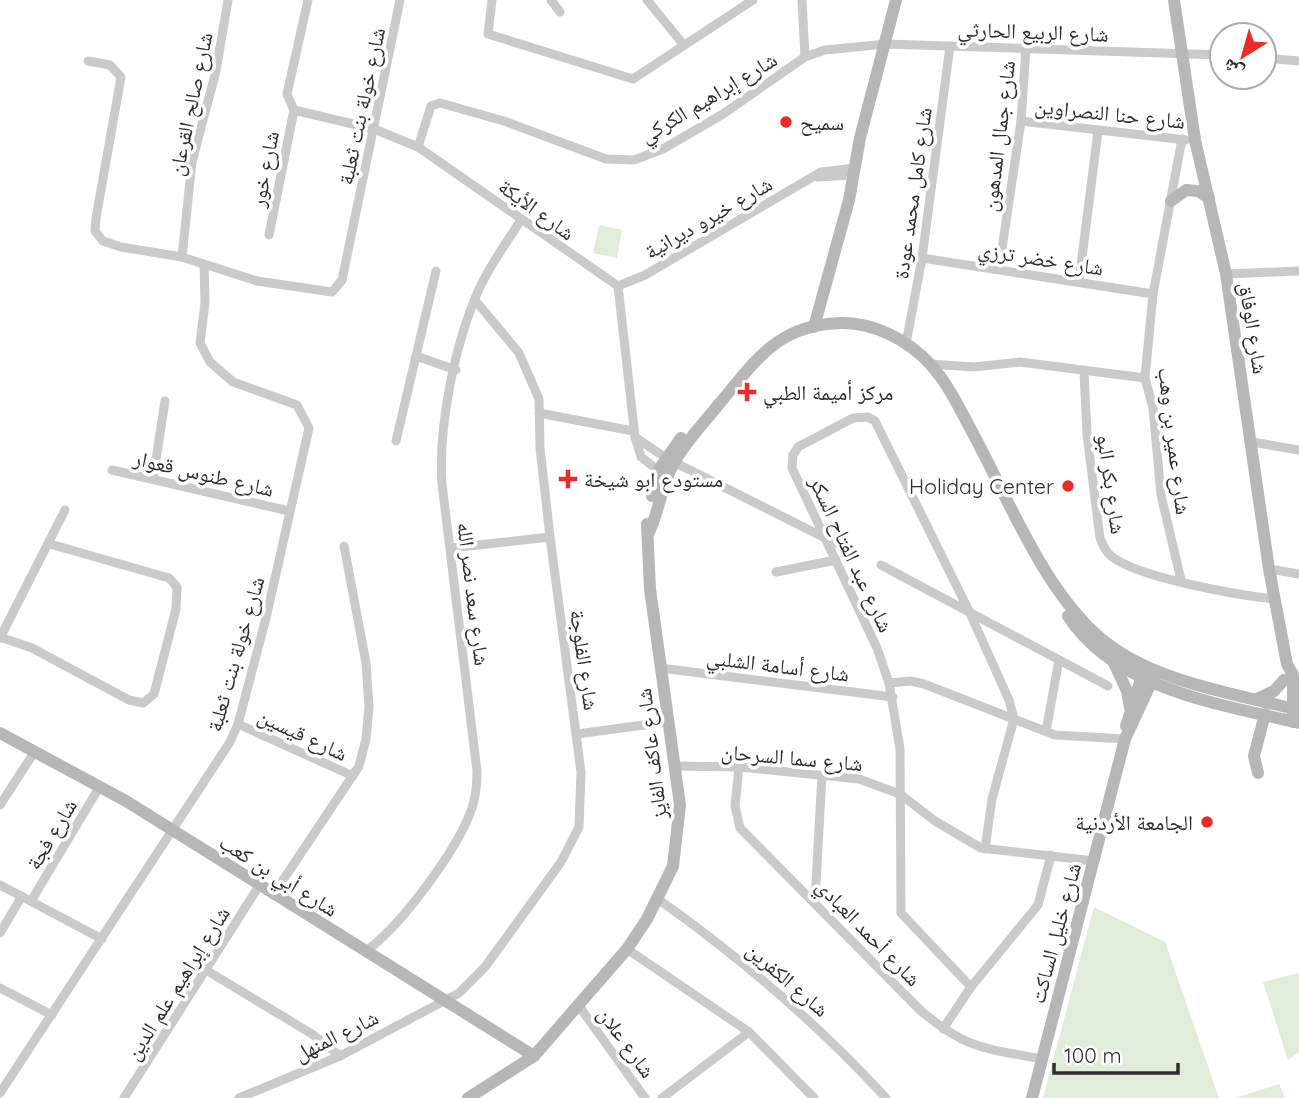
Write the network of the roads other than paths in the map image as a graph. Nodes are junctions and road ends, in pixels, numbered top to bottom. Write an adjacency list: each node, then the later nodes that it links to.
1 (228, 0): 33 (street, شارع صالح القرعان)
2 (308, 0): 22 (street, شارع خور)
3 (400, 0): 24 (street, شارع خولة بنت ثعلبة)
4 (492, 0): 12 (street)
5 (551, 0): 11 (street)
6 (647, 0): 12 (street)
7 (802, 0): 18 (street)
8 (896, 0): 13 (street)
9 (1174, 0): 16 (street, شارع الوفاق)
10 (748, 1): 12 (street)
11 (560, 12)
12 (682, 44)
13 (886, 44): 14 (street, شارع الربيع الحارثي); 18 (street, شارع إبراهيم الكركي); 28 (street)
14 (950, 46): 15 (street, شارع الربيع الحارثي); 34 (street, شارع كامل محمد عودة)
15 (1026, 48): 16 (street, شارع الربيع الحارثي); 23 (street, شارع جمال المدهون)
16 (1180, 53): 17 (street, شارع الربيع الحارثي); 26 (street, شارع الوفاق)
17 (1208, 54)
18 (805, 57): 27 (street, شارع إبراهيم الكركي)
19 (1278, 59): 21 (street)
20 (88, 61): 33 (street, شارع خولة بنت ثعلبة)
21 (1299, 61)
22 (294, 110): 24 (street, شارع الأيكة); 32 (street, شارع خور)
23 (1021, 121): 25 (street, شارع حنا النصراوين); 36 (street, شارع جمال المدهون)
24 (374, 129): 27 (street, شارع الأيكة); 35 (street, شارع خولة بنت ثعلبة)
25 (1098, 131): 26 (street, شارع حنا النصراوين); 40 (street)
26 (1189, 140): 29 (street, شارع الوفاق); 30 (street, شارع عمير بن وهب)
27 (418, 147): 31 (street, شارع الأيكة)
28 (851, 171): 41 (street, شارع خيرو ديرانية); 44 (street)
29 (1209, 198): 30 (street); 39 (street, شارع الوفاق)
30 (1171, 201): 42 (street, شارع عمير بن وهب)
31 (521, 220): 41 (street, شارع الأيكة); 43 (street, شارع سعد نصر الله)
32 (269, 236)
33 (182, 257): 35 (street, شارع خولة بنت ثعلبة)
34 (922, 258): 36 (street, شارع خضر ترزي); 45 (street, شارع كامل محمد عودة)
35 (204, 265): 62 (street, شارع خولة بنت ثعلبة)
36 (999, 269): 40 (street, شارع خضر ترزي)
37 (436, 271): 46 (street)
38 (1299, 271): 39 (street)
39 (1226, 274): 55 (street, شارع الوفاق)
40 (1079, 281): 42 (street, شارع خضر ترزي)
41 (618, 286): 53 (street)
42 (1153, 294): 50 (street, شارع عمير بن وهب)
43 (475, 300): 48 (street, شارع سعد نصر الله); 52 (street, شارع الفلوجة)
44 (814, 327): 45 (street, شارع عاكف الفايز); 57 (street, شارع عاكف الفايز)
45 (906, 344): 47 (street, شارع عاكف الفايز)
46 (416, 356): 48 (street); 54 (street)
47 (930, 363): 49 (street); 75 (street, شارع عاكف الفايز)
48 (456, 370): 67 (street, شارع سعد نصر الله)
49 (1084, 372): 50 (street); 74 (street, شارع بكر البو)
50 (1145, 378): 74 (street, شارع عمير بن وهب)
51 (165, 401): 60 (street)
52 (539, 413): 53 (street); 64 (street, شارع الفلوجة)
53 (634, 434): 57 (street); 59 (street)
54 (396, 441)
55 (1252, 442): 56 (street); 71 (street, شارع الوفاق)
56 (1299, 450)
57 (670, 460): 59 (street, شارع عاكف الفايز); 63 (street)
58 (112, 470): 60 (street, شارع طنوس قعوار)
59 (663, 474): 81 (street, شارع عاكف الفايز)
60 (153, 479): 62 (street, شارع طنوس قعوار)
61 (65, 510): 65 (street)
62 (289, 511): 93 (street, شارع خولة بنت ثعلبة)
63 (824, 535): 68 (street); 69 (street, شارع عبد الفتاح السكر); 77 (street, شارع عبد الفتاح السكر)
64 (550, 537): 67 (street); 96 (street, شارع الفلوجة)
65 (50, 544): 78 (street); 78 (street)
66 (344, 546): 103 (street)
67 (451, 548): 121 (street, شارع سعد نصر الله)
68 (855, 554)
69 (836, 560): 72 (street); 84 (street, شارع عبد الفتاح السكر)
70 (881, 565): 77 (street)
71 (1269, 569): 73 (street); 76 (street, شارع الوفاق)
72 (776, 572)
73 (1299, 574)
74 (1181, 580): 76 (street, شارع بكر البو)
75 (1063, 599): 80 (street, شارع عاكف الفايز); 82 (street, شارع عاكف الفايز)
76 (1274, 599): 83 (street, شارع الوفاق)
77 (969, 611): 79 (street); 91 (street, شارع عبد الفتاح السكر)
78 (0, 638)
79 (1059, 660): 85 (street); 94 (street)
80 (1114, 663): 82 (street, شارع عاكف الفايز); 88 (street)
81 (660, 668): 86 (street, شارع أسامة الشلبي); 92 (street, شارع عاكف الفايز)
82 (1148, 676): 87 (street, شارع عاكف الفايز); 88 (street, شارع خليل الساكت); 89 (street, شارع عاكف الفايز); 97 (street, شارع خليل الساكت)
83 (1291, 676): 87 (street); 90 (street, شارع الوفاق)
84 (890, 683): 86 (street, شارع عبد الفتاح السكر); 91 (street)
85 (1108, 686)
86 (893, 697): 105 (street, شارع عبد الفتاح السكر)
87 (1256, 699): 90 (street, شارع عاكف الفايز)
88 (1130, 710): 97 (street, شارع خليل الساكت)
89 (1265, 714): 90 (street, شارع عاكف الفايز); 101 (street)
90 (1293, 715)
91 (1014, 719): 94 (street); 108 (street)
92 (667, 722): 96 (street); 99 (street, شارع عاكف الفايز)
93 (238, 724): 103 (street, شارع قيسين); 107 (street, شارع خولة بنت ثعلبة)
94 (1046, 731): 97 (street)
95 (0, 733): 98 (street, شارع أبي بن كعب)
96 (577, 734): 125 (street, شارع الفلوجة)
97 (1126, 738): 110 (street, شارع خليل الساكت)
98 (35, 751): 104 (street, شارع أبي بن كعب); 106 (street)
99 (676, 766): 100 (street, شارع سما السرحان); 115 (street, شارع عاكف الفايز)
100 (738, 767): 102 (street, شارع سما السرحان); 117 (street, شارع أحمد العبادي)
101 (1258, 773)
102 (822, 775): 105 (street, شارع سما السرحان); 117 (street)
103 (353, 776): 113 (street)
104 (100, 786): 107 (street, شارع أبي بن كعب); 116 (street, شارع فجة)
105 (900, 794): 108 (street, شارع سما السرحان); 123 (street, شارع عبد الفتاح السكر)
106 (0, 805)
107 (173, 832): 112 (street, شارع أبي بن كعب); 119 (street, شارع خولة بنت ثعلبة)
108 (985, 849): 109 (street, شارع سما السرحان)
109 (1051, 855): 110 (street, شارع سما السرحان); 123 (street)
110 (1094, 860): 132 (street, شارع خليل الساكت)
111 (0, 885): 114 (street)
112 (259, 886): 113 (street, شارع أبي بن كعب); 122 (street, شارع إبراهيم علم الدين)
113 (273, 895): 121 (street, شارع أبي بن كعب)
114 (22, 896): 116 (street); 118 (street)
115 (658, 899): 120 (street, شارع عاكف الفايز); 140 (street, شارع الكفرين)
116 (32, 901): 119 (street)
117 (815, 901): 128 (street, شارع أحمد العبادي)
118 (0, 933)
119 (102, 939): 127 (street, شارع خولة بنت ثعلبة)
120 (626, 948): 126 (street, شارع عاكف الفايز); 129 (street)
121 (366, 951): 125 (street, شارع أبي بن كعب)
122 (206, 970): 130 (street); 134 (street, شارع إبراهيم علم الدين)
123 (971, 987): 128 (street)
124 (0, 988): 127 (street)
125 (447, 1000): 130 (street, شارع المنهل); 131 (street, شارع أبي بن كعب)
126 (579, 1006): 131 (street, شارع عاكف الفايز); 137 (street, شارع علان)
127 (52, 1015): 133 (street, شارع خولة بنت ثعلبة)
128 (943, 1028): 132 (street, شارع أحمد العبادي)
129 (749, 1032): 138 (street); 139 (street)
130 (340, 1056): 135 (street, شارع المنهل)
131 (534, 1056): 136 (street, شارع عاكف الفايز)
132 (1041, 1059): 141 (street, شارع خليل الساكت)
133 (0, 1093)
134 (124, 1098)
135 (239, 1098)
136 (467, 1098)
137 (646, 1098)
138 (662, 1098)
139 (814, 1098)
140 (886, 1098)
141 (1032, 1098)

